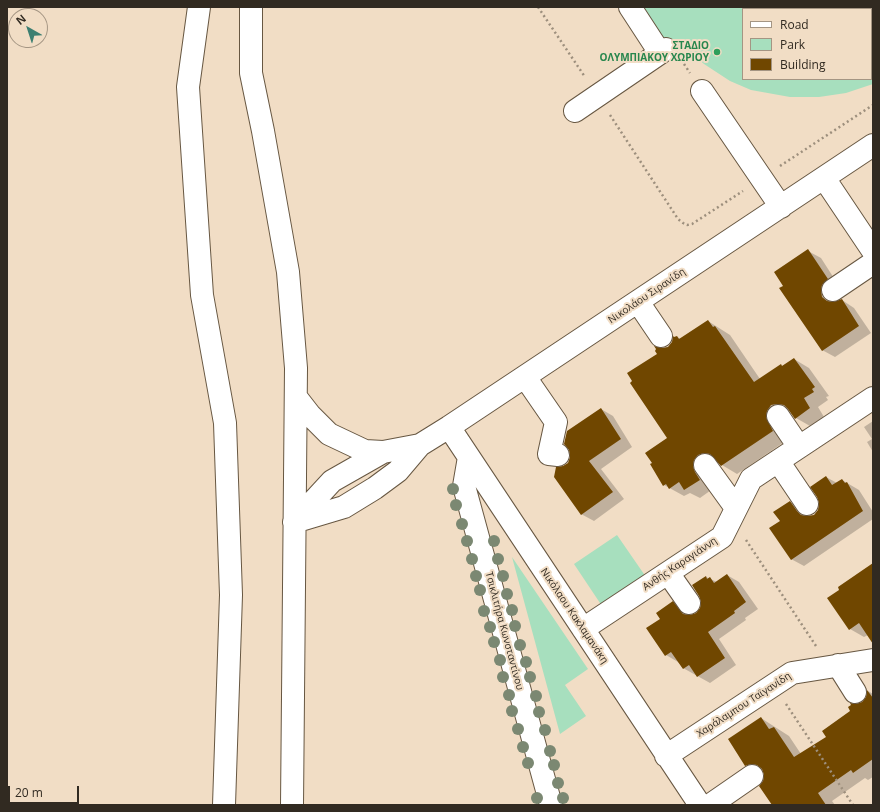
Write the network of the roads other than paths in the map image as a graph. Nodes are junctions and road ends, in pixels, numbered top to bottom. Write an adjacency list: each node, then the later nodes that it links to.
1 (199, 7): 37 (street)
2 (251, 7): 15 (street)
3 (630, 7): 5 (street)
4 (702, 91): 8 (street)
5 (575, 111)
6 (873, 146): 7 (street, Νικολάου Σιρανίδη)
7 (824, 178): 8 (street, Νικολάου Σιρανίδη); 9 (street)
8 (781, 207): 12 (street, Νικολάου Σιρανίδη)
9 (873, 251)
10 (873, 263): 11 (street)
11 (833, 290)
12 (638, 302): 13 (street); 14 (street, Νικολάου Σιρανίδη)
13 (661, 336)
14 (525, 377): 18 (street, Νικολάου Σιρανίδη); 22 (street)
15 (296, 397): 21 (street); 28 (street)
16 (873, 398): 20 (street, Ανθής Καραγιάννη)
17 (778, 416): 20 (street)
18 (449, 427): 19 (street, Νικολάου Σιρανίδη); 23 (street, Νικόλαου Κακλαμανάκη)
19 (420, 445): 21 (street, Νικολάου Σιρανίδη); 28 (street, Νικολάου Σιρανίδη)
20 (799, 447): 24 (street, Ανθής Καραγιάννη)
21 (383, 452): 28 (street, Νικολάου Σιρανίδη)
22 (558, 455)
23 (469, 457): 31 (street, Νικόλαου Κακλαμανάκη); 39 (street, Τσικλιτήρα Κωνσταντίνου)
24 (778, 461): 26 (street); 27 (street, Ανθής Καραγιάννη)
25 (705, 464): 27 (street)
26 (807, 504)
27 (733, 513): 29 (street, Ανθής Καραγιάννη)
28 (294, 522): 38 (street)
29 (668, 573): 30 (street); 31 (street, Ανθής Καραγιάννη)
30 (689, 603)
31 (583, 629): 35 (street, Νικόλαου Κακλαμανάκη)
32 (873, 660): 33 (street, Χαράλαμπου Ταϊγανίδη)
33 (834, 666): 34 (street); 35 (street, Χαράλαμπου Ταϊγανίδη)
34 (856, 692)
35 (666, 756): 40 (street, Νικόλαου Κακλαμανάκη)
36 (752, 776): 41 (street)
37 (224, 805)
38 (292, 805)
39 (551, 805)
40 (700, 805)
41 (710, 805)

